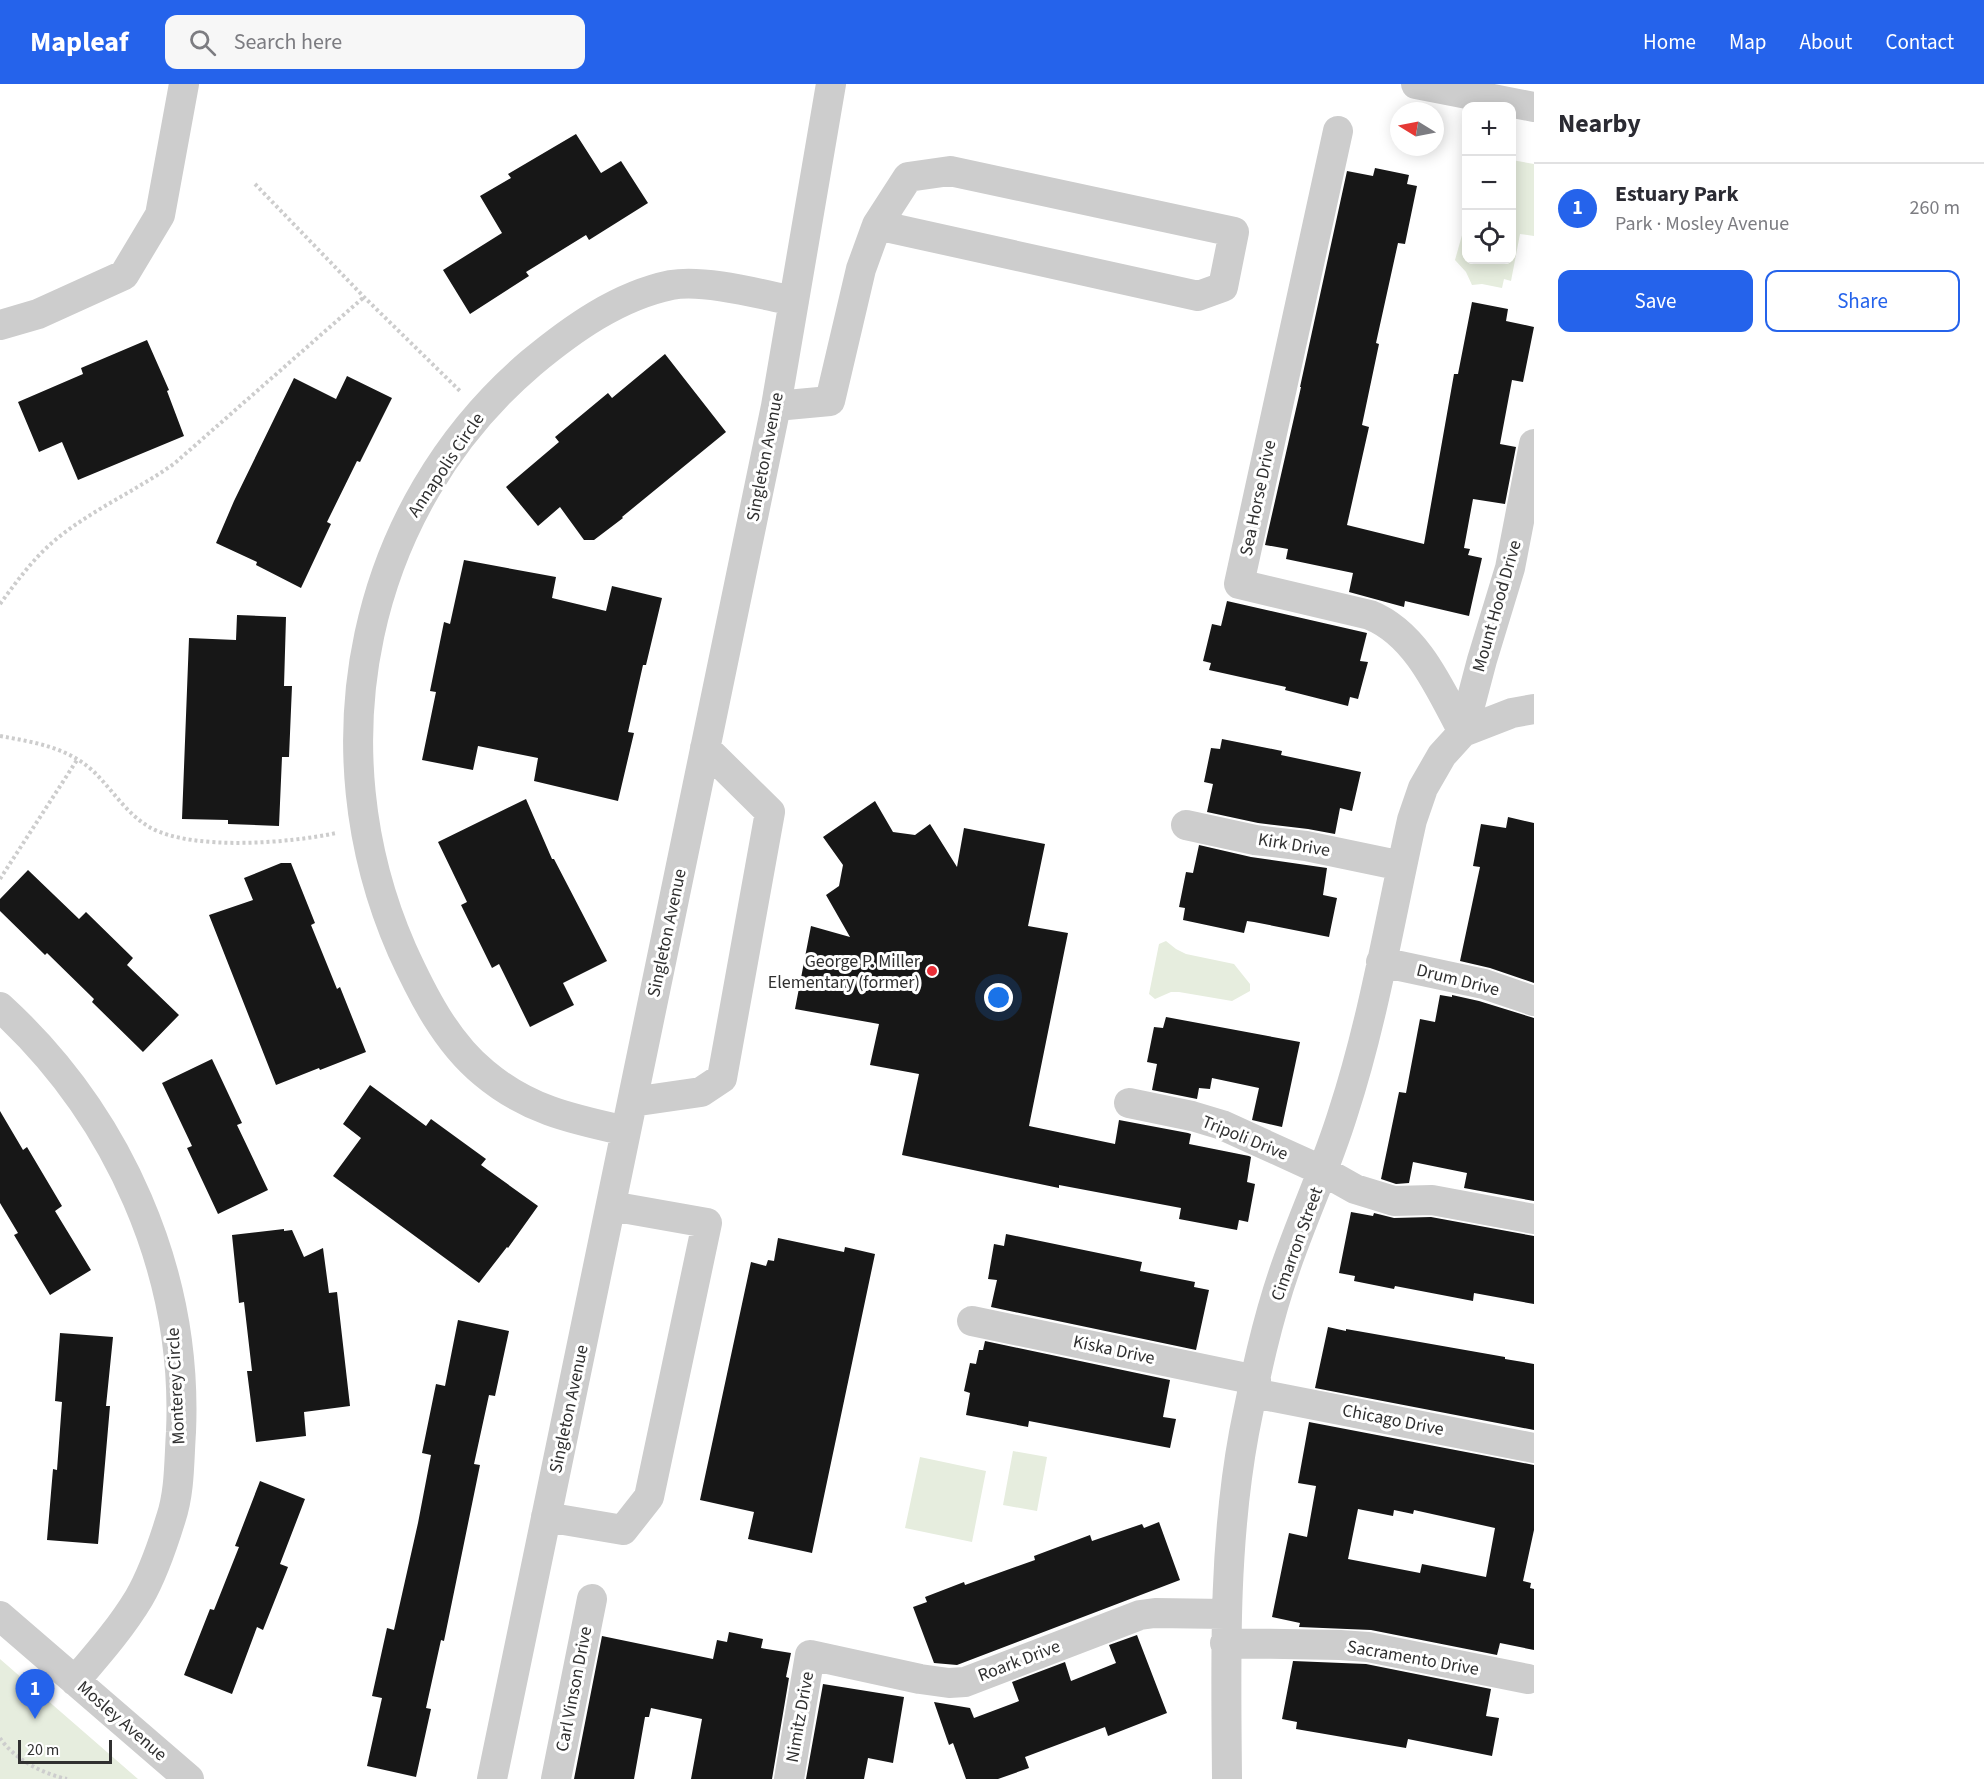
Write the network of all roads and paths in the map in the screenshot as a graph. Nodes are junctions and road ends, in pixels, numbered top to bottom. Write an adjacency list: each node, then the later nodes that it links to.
1 (184, 84): 10 (street)
2 (831, 84): 9 (street, Singleton Avenue)
3 (1416, 84): 4 (street)
4 (1534, 107)
5 (1338, 131): 16 (street, Sea Horse Drive)
6 (255, 184): 8 (path)
7 (877, 225): 7 (street); 11 (street)
8 (364, 297): 12 (path); 14 (path)
9 (794, 301): 11 (street, Singleton Avenue); 12 (street, Annapolis Circle)
10 (0, 325)
11 (776, 406): 18 (street, Singleton Avenue)
12 (480, 411): 21 (street, Annapolis Circle)
13 (1534, 444): 16 (street, Mount Hood Drive)
14 (0, 604)
15 (1534, 709): 16 (street)
16 (1463, 732): 22 (street, Cimarron Street)
17 (0, 736): 19 (path)
18 (705, 748): 28 (street, Singleton Avenue); 28 (street, Annapolis Circle)
19 (77, 760): 21 (path); 23 (path)
20 (1186, 825): 22 (street, Kirk Drive)
21 (365, 827): 28 (street, Annapolis Circle)
22 (1402, 866): 24 (street, Cimarron Street)
23 (0, 879)
24 (1381, 962): 25 (street, Drum Drive); 29 (street, Cimarron Street)
25 (1534, 1001)
26 (0, 1007): 41 (street, Monterey Circle)
27 (1129, 1103): 29 (street, Tripoli Drive)
28 (629, 1117): 30 (street, Singleton Avenue)
29 (1323, 1172): 31 (street, Tripoli Drive); 33 (street, Cimarron Street)
30 (611, 1206): 35 (street, Singleton Avenue); 35 (street)
31 (1534, 1219)
32 (972, 1321): 33 (street, Kiska Drive)
33 (1254, 1386): 34 (street, Chicago Drive); 38 (street, Cimarron Street)
34 (1534, 1448)
35 (546, 1517): 45 (street, Singleton Avenue)
36 (592, 1599): 46 (street, Carl Vinson Drive)
37 (0, 1616): 41 (street, Mosley Avenue)
38 (1226, 1628): 39 (street, Roark Drive); 40 (street, Sacramento Drive); 48 (street, Cimarron Street)
39 (810, 1655): 47 (street, Nimitz Drive)
40 (1528, 1678)
41 (75, 1681): 44 (street, Mosley Avenue)
42 (0, 1738): 43 (path)
43 (67, 1779)
44 (189, 1779)
45 (492, 1779)
46 (556, 1779)
47 (789, 1779)
48 (1226, 1779)

